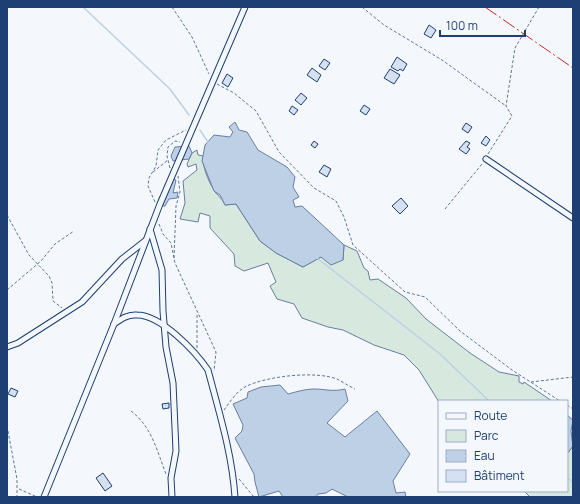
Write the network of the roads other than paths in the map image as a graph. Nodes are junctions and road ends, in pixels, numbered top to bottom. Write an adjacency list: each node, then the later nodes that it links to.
1 (246, 7): 4 (street)
2 (486, 159): 3 (street)
3 (573, 218)
4 (150, 229): 5 (street); 7 (street)
5 (146, 241): 6 (street); 8 (street)
6 (114, 324): 7 (street); 9 (street)
7 (165, 326): 10 (street); 11 (street)
8 (7, 347)
9 (44, 497)
10 (172, 497)
11 (235, 497)

